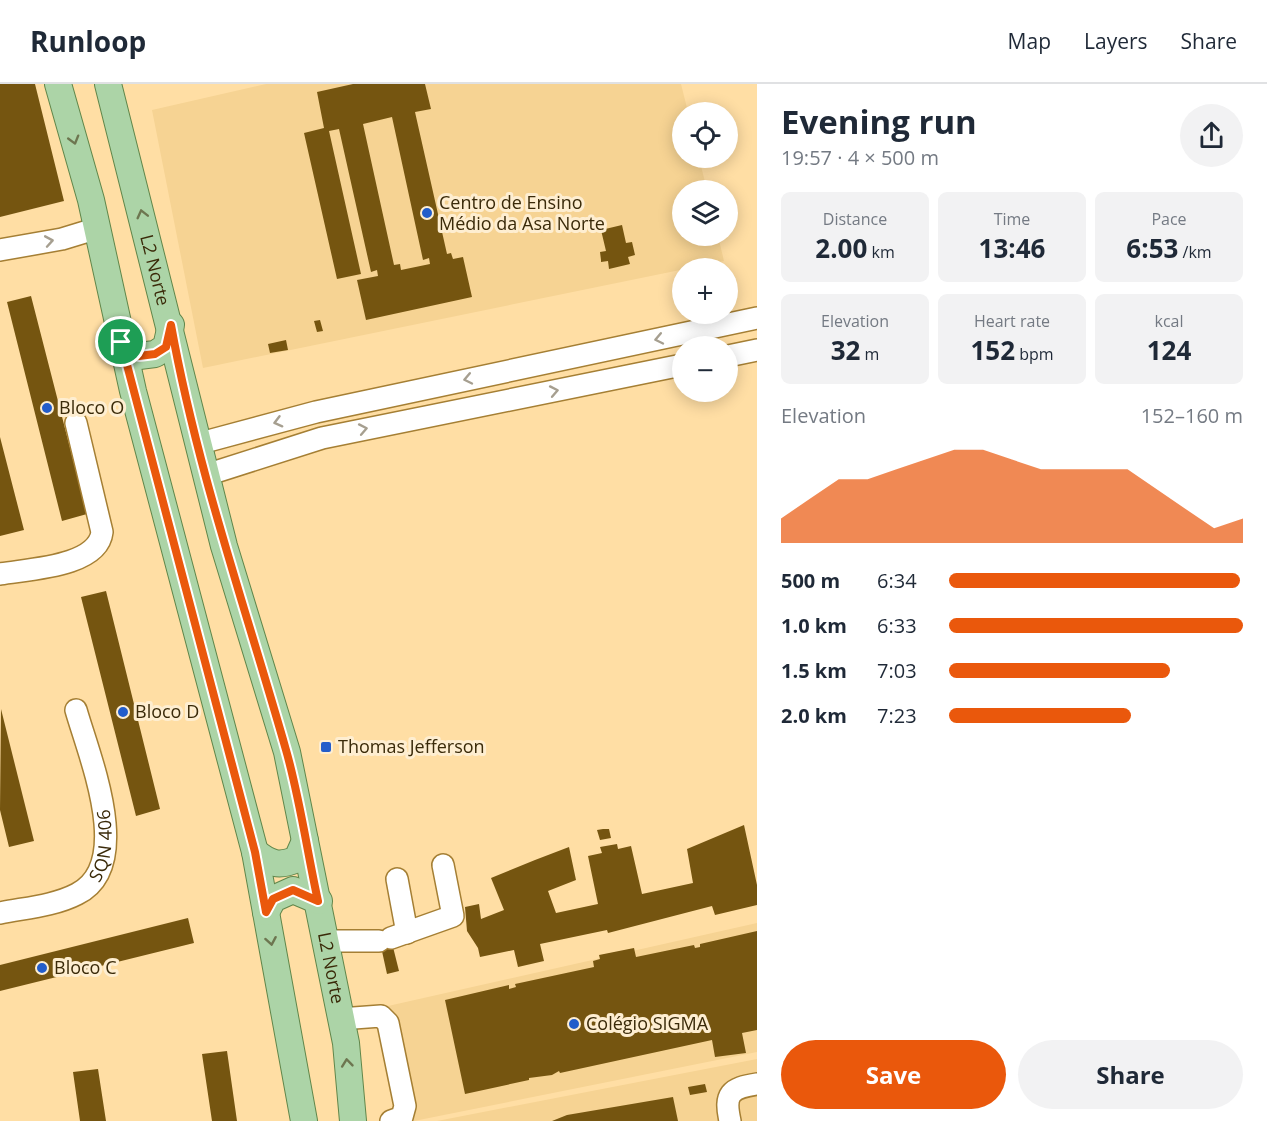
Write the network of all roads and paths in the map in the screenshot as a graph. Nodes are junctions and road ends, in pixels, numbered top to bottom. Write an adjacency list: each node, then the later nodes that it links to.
1 (58, 84): 3 (main road, one-way to 3)
2 (108, 84): 6 (main road, L2 Norte, one-way to 2)
3 (98, 228): 4 (street, one-way to 3); 7 (main road)
4 (0, 250)
5 (757, 318): 12 (street, one-way to 12)
6 (171, 325): 7 (main road); 12 (main road, L2 Norte)
7 (121, 342): 17 (main road)
8 (757, 350): 9 (street)
9 (738, 354)
10 (672, 367): 13 (street, one-way to 10)
11 (76, 423): 14 (street)
12 (196, 444): 13 (main road, L2 Norte)
13 (206, 475): 16 (main road, L2 Norte)
14 (0, 574)
15 (76, 710): 22 (street, SQN 406)
16 (305, 841): 17 (main road); 20 (main road, L2 Norte)
17 (255, 852): 21 (main road)
18 (443, 865): 23 (street)
19 (397, 879): 23 (street)
20 (318, 901): 21 (main road); 24 (main road, L2 Norte)
21 (266, 912): 27 (main road, one-way to 27)
22 (0, 914)
23 (392, 937): 24 (street)
24 (326, 942): 25 (main road, L2 Norte)
25 (340, 1019): 28 (main road, L2 Norte, one-way to 25); 29 (street)
26 (757, 1084): 30 (street)
27 (304, 1121)
28 (353, 1121)
29 (391, 1121)
30 (730, 1121)

